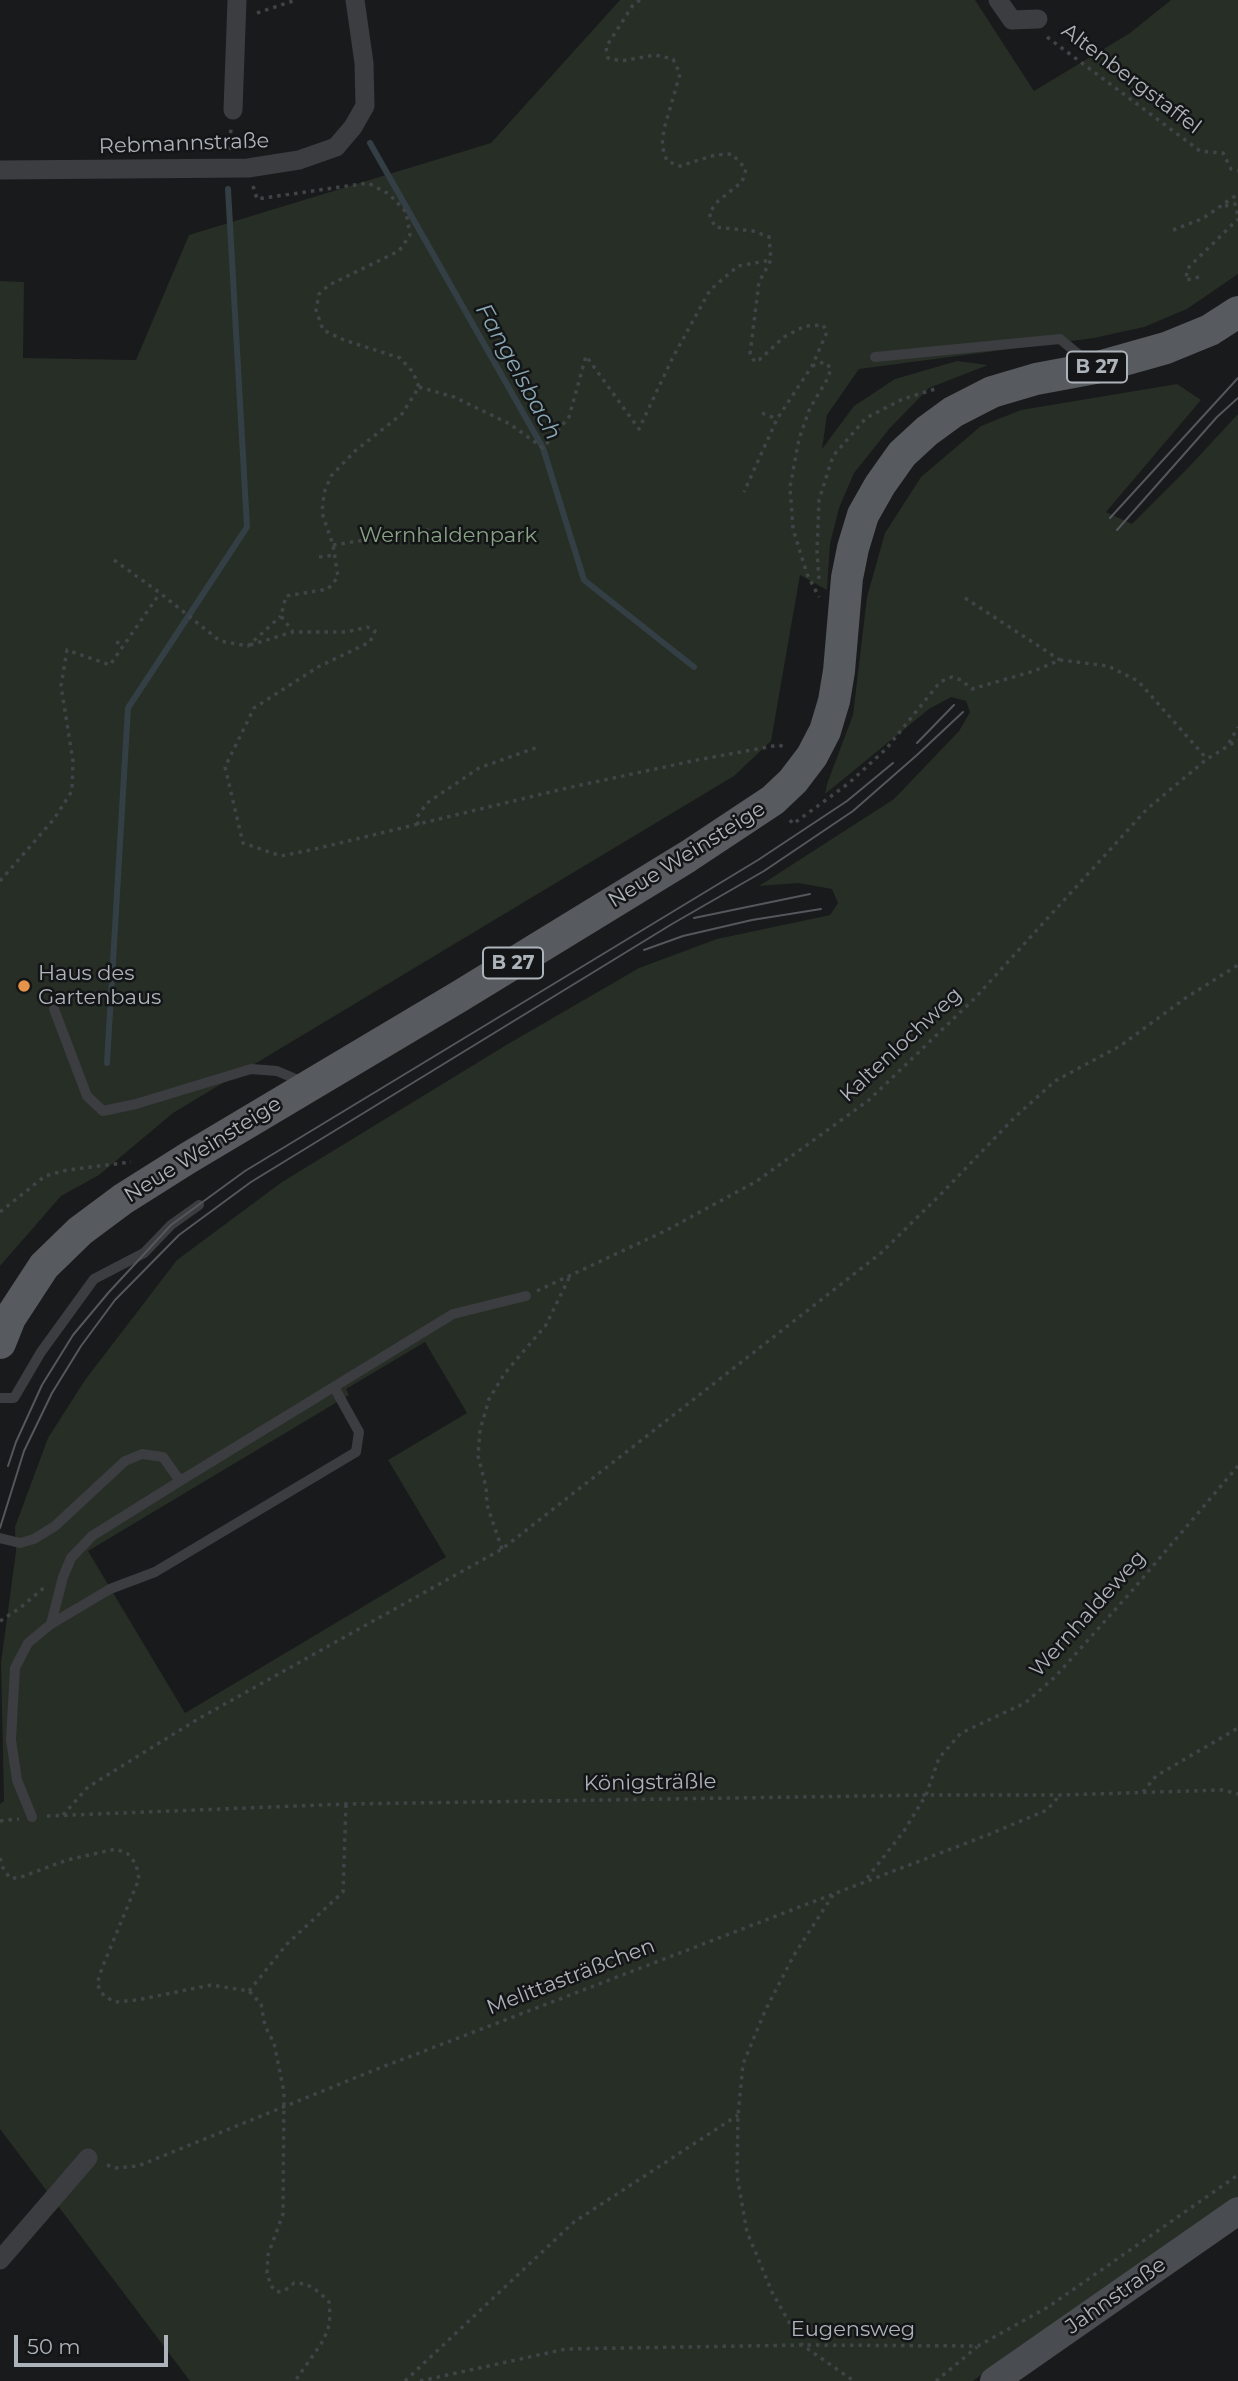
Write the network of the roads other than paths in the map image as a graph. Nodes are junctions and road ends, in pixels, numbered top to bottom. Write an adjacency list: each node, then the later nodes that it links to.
1 (355, 0): 6 (street, Rebmannstraße)
2 (998, 0): 4 (street)
3 (238, 9): 5 (street)
4 (1037, 24)
5 (233, 110)
6 (0, 170)
7 (1238, 312): 9 (main road, Neue Weinsteige / B 27)
8 (875, 357): 9 (lane)
9 (1095, 368): 11 (main road, Neue Weinsteige / B 27)
10 (54, 1009): 11 (lane)
11 (310, 1085): 14 (main road, Neue Weinsteige / B 27)
12 (199, 1205): 16 (lane)
13 (526, 1296): 15 (lane)
14 (0, 1342)
15 (334, 1387): 17 (lane); 19 (lane)
16 (0, 1398)
17 (180, 1481): 18 (lane); 19 (lane)
18 (0, 1538)
19 (51, 1624): 20 (lane)
20 (32, 1817)
21 (88, 2158): 23 (street)
22 (1238, 2211): 24 (main road, Jahnstraße)
23 (0, 2260)
24 (997, 2380)

